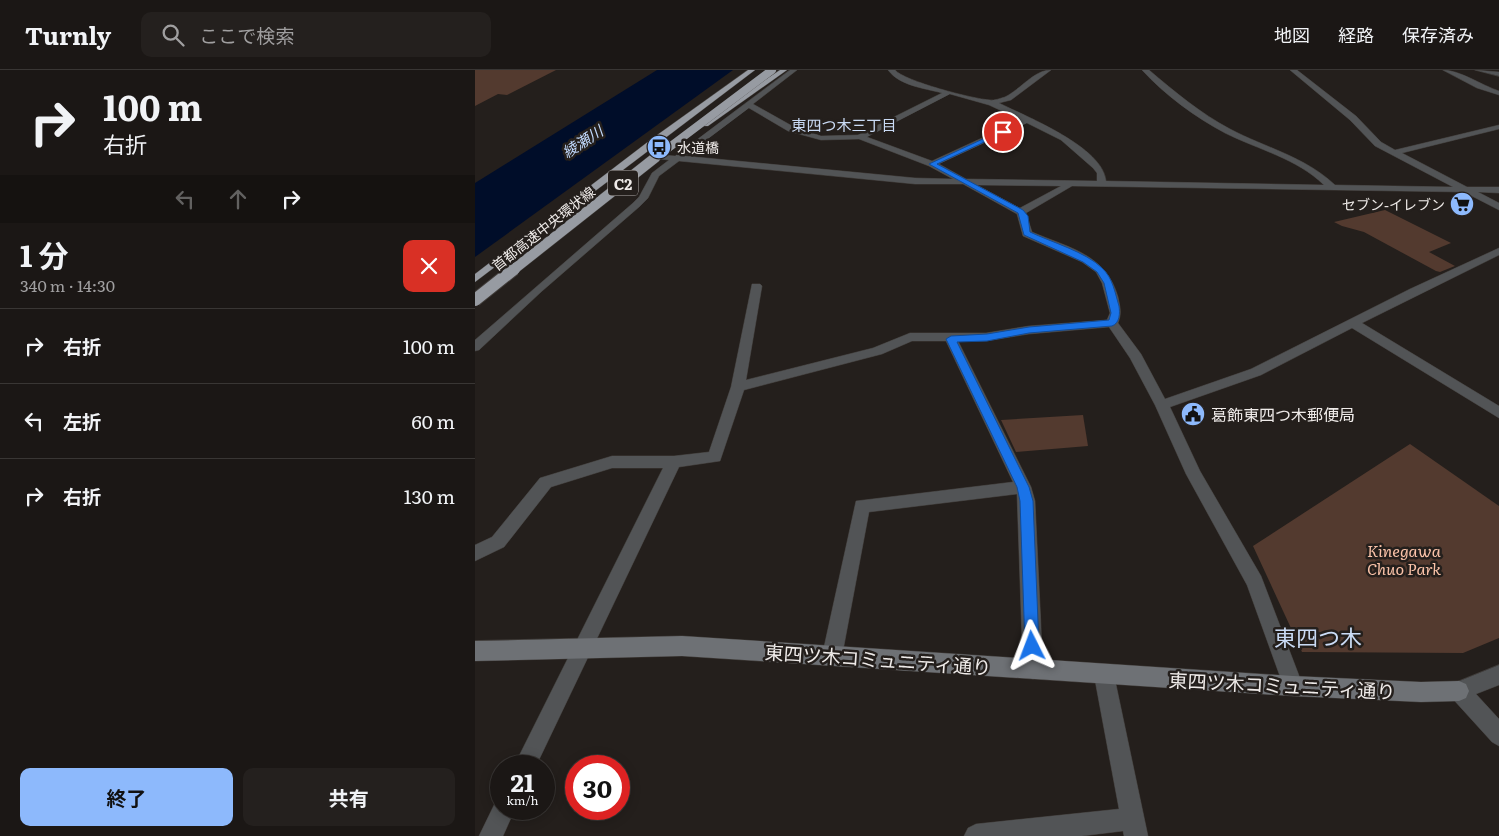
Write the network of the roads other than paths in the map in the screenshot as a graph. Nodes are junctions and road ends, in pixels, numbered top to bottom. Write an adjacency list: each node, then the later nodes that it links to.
1 (766, 70): 21 (main road, bridge)
2 (772, 70): 21 (highway, 首都高速中央環状線 / C2, bridge)
3 (784, 70): 21 (highway, bridge)
4 (794, 70): 16 (street)
5 (891, 70): 13 (street)
6 (1048, 70): 15 (street)
7 (1145, 70): 27 (street)
8 (1293, 70): 20 (street)
9 (1446, 70): 14 (street)
10 (1478, 70): 12 (street)
11 (750, 72): 33 (highway, 首都高速中央環状線 / C2)
12 (1499, 74)
13 (949, 92): 15 (street); 19 (street)
14 (1499, 93)
15 (992, 103): 17 (street)
16 (749, 105): 19 (street); 22 (street)
17 (1029, 120): 23 (street); 25 (street)
18 (1499, 127): 20 (street)
19 (860, 137): 23 (street)
20 (1396, 152): 28 (street)
21 (657, 154): 22 (street); 35 (main road); 36 (highway, 首都高速中央環状線 / C2, bridge)
22 (677, 158): 24 (street); 40 (street)
23 (932, 164): 24 (street)
24 (967, 182): 26 (street); 31 (street)
25 (1102, 184): 26 (street); 27 (street)
26 (1070, 185): 31 (street)
27 (1332, 187): 28 (street)
28 (1462, 190): 29 (street); 30 (street)
29 (1499, 190)
30 (1499, 207)
31 (1020, 212): 38 (street)
32 (1499, 251): 37 (street)
33 (475, 279)
34 (756, 286): 41 (street)
35 (475, 294)
36 (475, 300)
37 (1352, 322): 42 (street); 43 (street)
38 (1112, 323): 39 (street); 42 (street)
39 (951, 339): 41 (street); 45 (street)
40 (475, 347)
41 (737, 387): 44 (street)
42 (1162, 405): 53 (street)
43 (1499, 413)
44 (674, 462): 46 (street); 47 (street)
45 (1023, 487): 49 (street); 50 (street)
46 (475, 553)
47 (582, 647): 48 (main road, 東四ツ木コミュニティ通り); 49 (main road, 東四ツ木コミュニティ通り); 56 (street)
48 (475, 651)
49 (832, 656): 50 (main road, 東四ツ木コミュニティ通り)
50 (1033, 669): 51 (main road, 東四ツ木コミュニティ通り)
51 (1104, 674): 53 (main road, 東四ツ木コミュニティ通り); 58 (street)
52 (1499, 675): 54 (street)
53 (1293, 686): 54 (main road, 東四ツ木コミュニティ通り)
54 (1459, 690): 55 (street)
55 (1499, 735)
56 (530, 755)
57 (499, 820): 59 (street)
58 (1134, 827): 60 (street)
59 (491, 836)
60 (976, 836)

